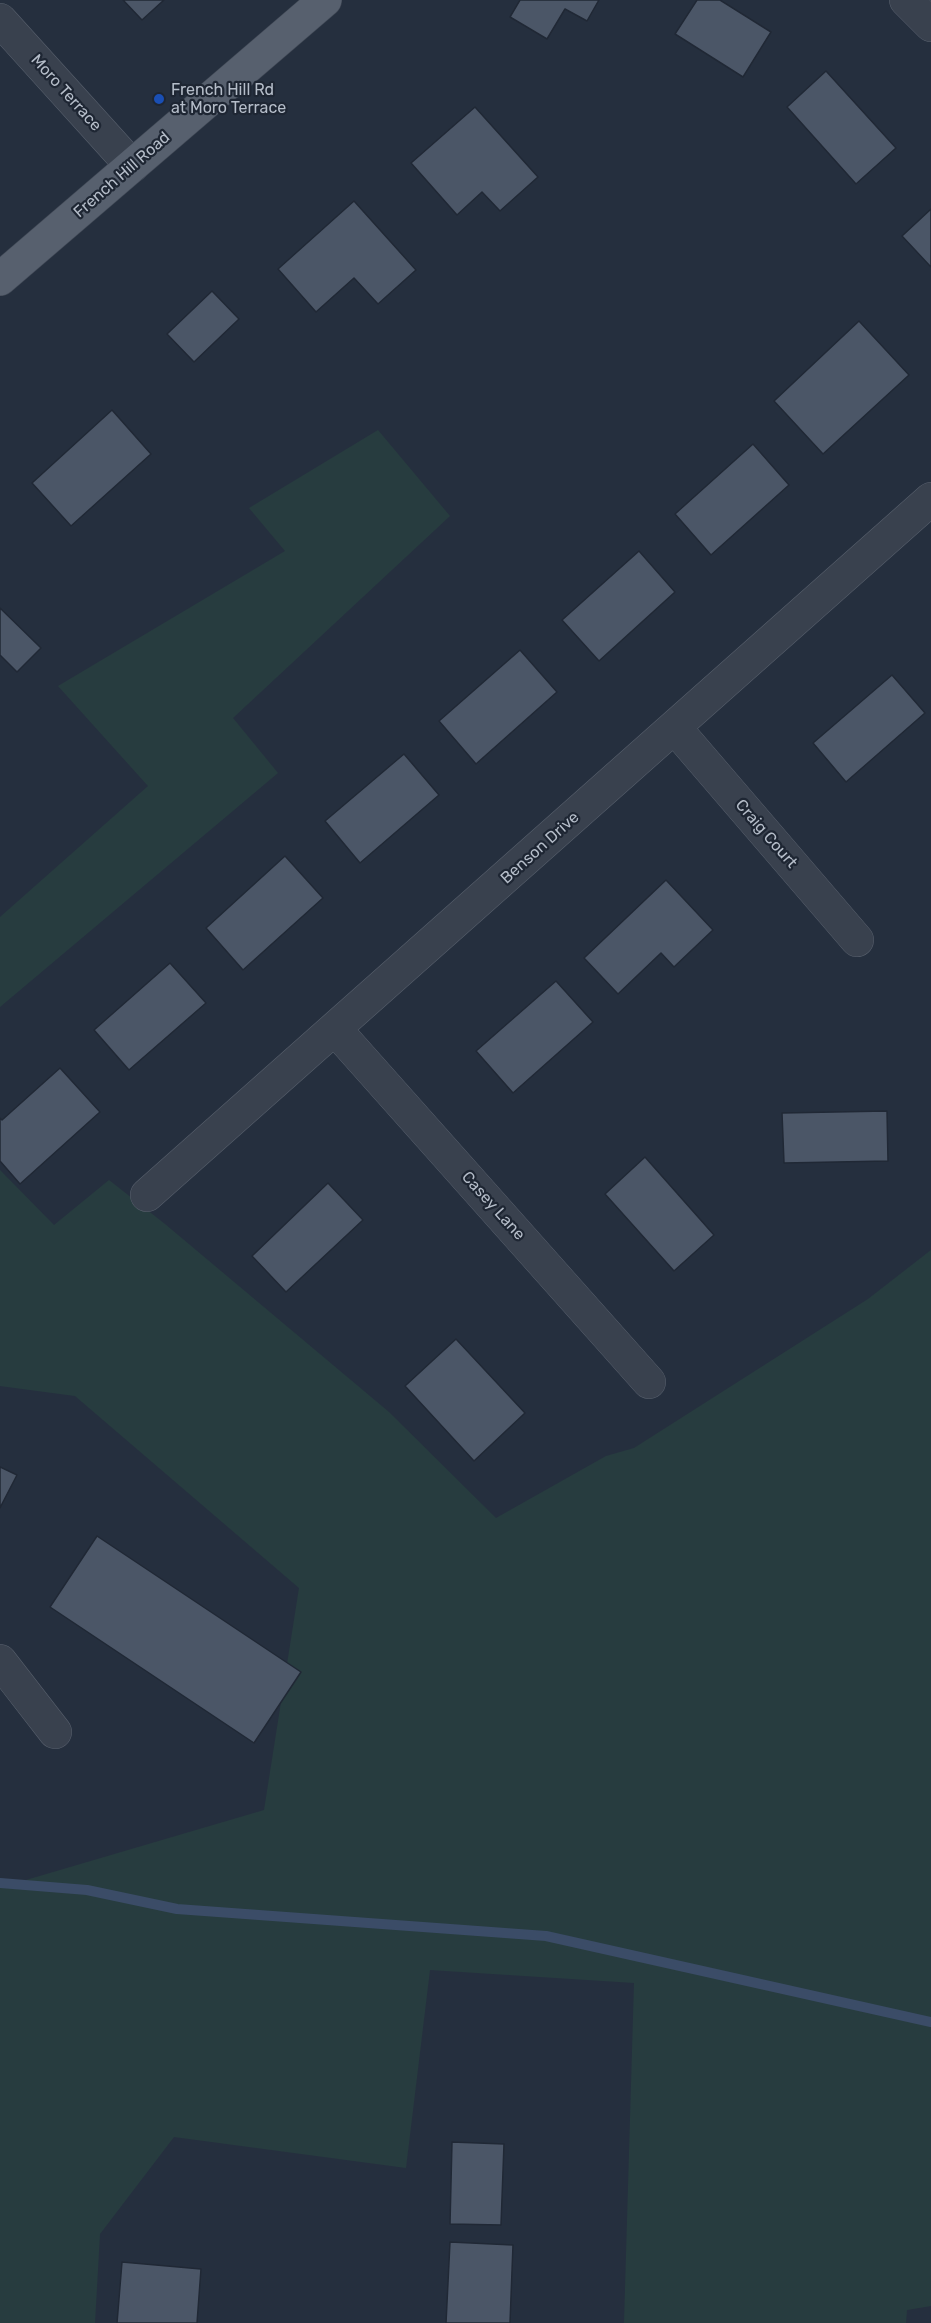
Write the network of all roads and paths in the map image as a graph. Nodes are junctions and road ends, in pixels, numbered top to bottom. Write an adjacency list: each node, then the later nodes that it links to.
1 (325, 0): 5 (main road, French Hill Road)
2 (906, 0): 4 (street)
3 (0, 20): 5 (street, Moro Terrace)
4 (931, 25)
5 (132, 166): 6 (main road, French Hill Road)
6 (0, 279)
7 (931, 499): 8 (street, Benson Drive)
8 (675, 728): 9 (street, Craig Court); 10 (street, Benson Drive)
9 (857, 940)
10 (335, 1029): 11 (street, Benson Drive); 12 (street, Casey Lane)
11 (147, 1195)
12 (650, 1382)
13 (0, 1661): 14 (street)
14 (55, 1732)

